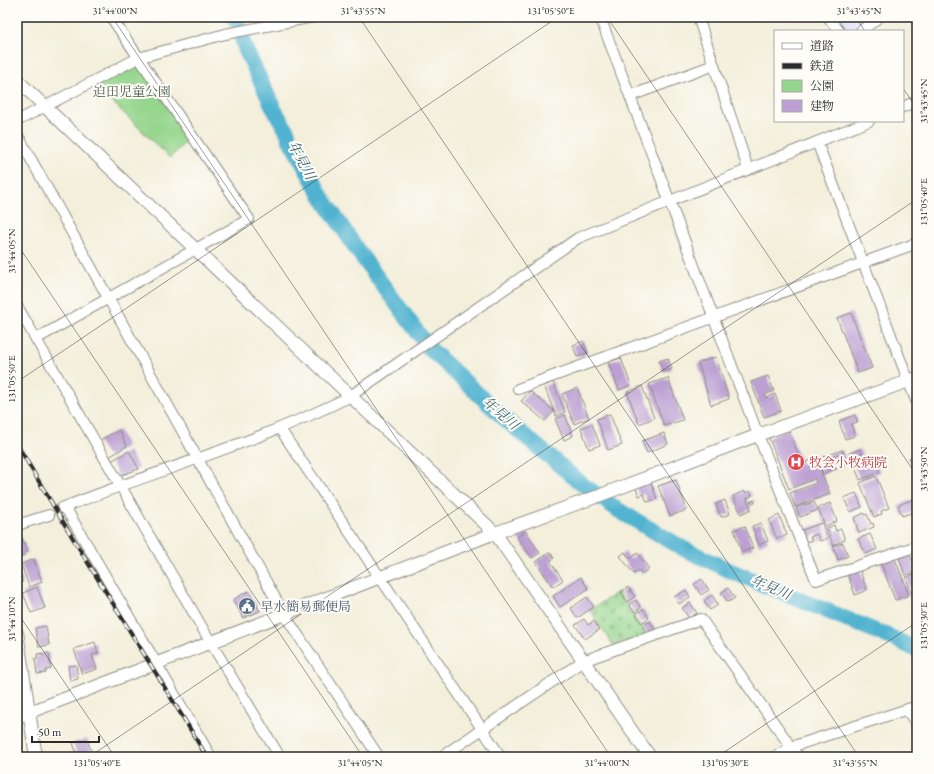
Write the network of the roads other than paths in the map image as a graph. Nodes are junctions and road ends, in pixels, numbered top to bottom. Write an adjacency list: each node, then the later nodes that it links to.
1 (111, 17): 9 (street)
2 (313, 17): 9 (street)
3 (600, 17): 12 (street)
4 (698, 17): 10 (street)
5 (828, 17): 7 (street)
6 (879, 17): 8 (street)
7 (837, 30)
8 (862, 30)
9 (138, 58): 14 (street); 23 (street)
10 (714, 65): 12 (street); 20 (street)
11 (17, 80): 14 (street)
12 (630, 96): 21 (street)
13 (917, 101): 15 (street)
14 (45, 106): 16 (street); 23 (street)
15 (904, 107)
16 (17, 121)
17 (867, 122): 19 (street)
18 (17, 134): 25 (street)
19 (817, 142): 20 (street); 24 (street)
20 (748, 169): 21 (street)
21 (670, 200): 27 (street); 31 (street)
22 (917, 243): 24 (street)
23 (196, 250): 25 (street); 31 (street)
24 (862, 263): 27 (street); 29 (street)
25 (109, 299): 28 (street); 35 (street)
26 (17, 306): 28 (street)
27 (715, 318): 30 (street); 34 (street)
28 (36, 339): 36 (street)
29 (913, 380): 32 (street); 34 (street)
30 (518, 389)
31 (349, 397): 33 (street); 39 (street)
32 (917, 403)
33 (280, 429): 35 (street); 41 (street)
34 (758, 436): 39 (street); 40 (street)
35 (198, 459): 36 (street); 42 (street)
36 (121, 487): 44 (street); 46 (street)
37 (49, 515): 38 (street)
38 (17, 526)
39 (494, 533): 41 (street); 45 (street)
40 (917, 546)
41 (380, 576): 42 (street); 52 (street)
42 (284, 614): 44 (street); 57 (street)
43 (17, 633): 49 (street)
44 (211, 642): 46 (street); 56 (street)
45 (583, 661): 52 (street); 53 (street); 60 (street)
46 (155, 664): 49 (street); 55 (street)
47 (917, 706): 48 (street)
48 (907, 710): 51 (street); 53 (street)
49 (29, 713): 50 (street); 54 (street)
50 (17, 717)
51 (917, 725)
52 (482, 729): 58 (street); 59 (street)
53 (791, 747): 61 (street); 62 (street)
54 (36, 757)
55 (211, 757)
56 (280, 757)
57 (379, 757)
58 (441, 757)
59 (501, 757)
60 (650, 757)
61 (775, 757)
62 (798, 757)

